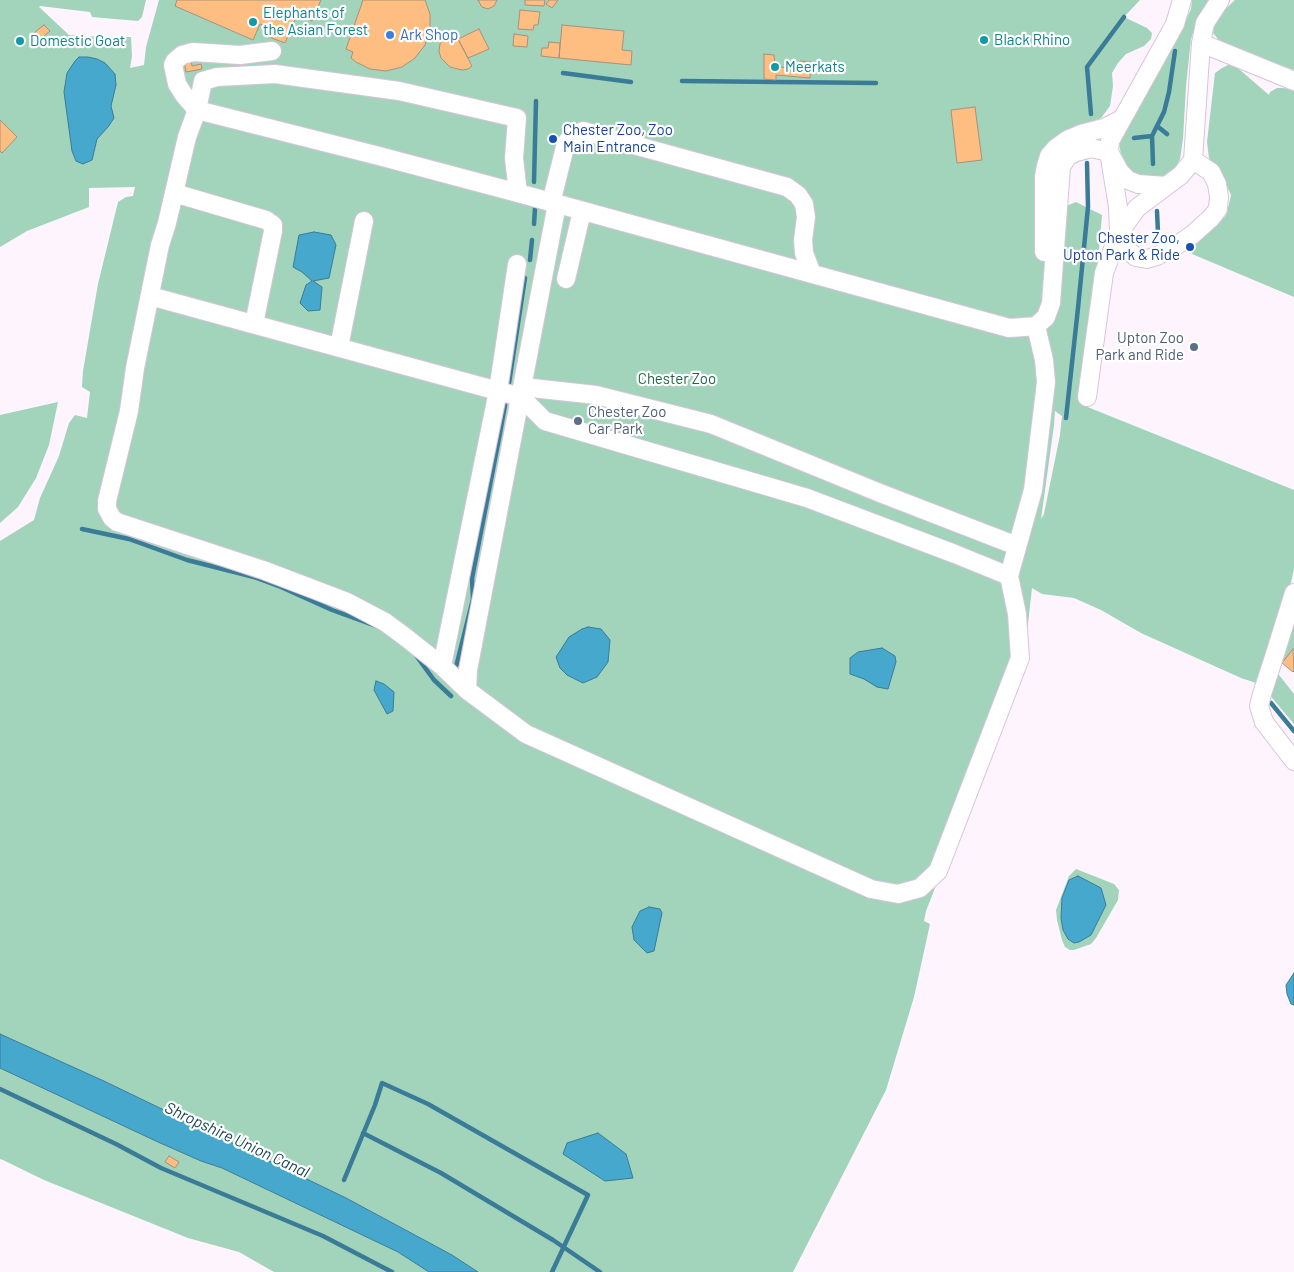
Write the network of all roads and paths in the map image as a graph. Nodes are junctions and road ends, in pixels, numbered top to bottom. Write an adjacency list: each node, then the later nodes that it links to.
1 (1182, 0): 7 (street)
2 (1220, 0): 3 (street)
3 (1201, 43): 5 (street); 9 (street)
4 (272, 51): 6 (street)
5 (1294, 81)
6 (197, 110): 11 (street); 12 (street); 12 (street)
7 (1122, 119): 8 (street); 22 (street)
8 (1109, 152): 10 (street); 16 (street); 22 (street)
9 (1193, 160): 10 (street); 16 (street)
10 (1166, 186): 16 (street)
11 (174, 193): 20 (street); 21 (street)
12 (518, 193): 13 (street)
13 (554, 204): 14 (street); 18 (street); 25 (street)
14 (582, 211): 18 (street); 19 (street)
15 (364, 221): 23 (street)
16 (1119, 232): 26 (street)
17 (517, 264): 24 (street)
18 (812, 274): 22 (street)
19 (566, 279)
20 (150, 296): 21 (street); 30 (street)
21 (254, 324): 23 (street)
22 (1030, 327): 27 (street)
23 (339, 347): 24 (street)
24 (498, 391): 25 (street); 30 (street)
25 (522, 392): 27 (street); 28 (street); 31 (street)
26 (1087, 397)
27 (1018, 546): 28 (street)
28 (1009, 576): 31 (street)
29 (1294, 593): 32 (street)
30 (442, 666): 31 (street)
31 (466, 690)
32 (1294, 761)

